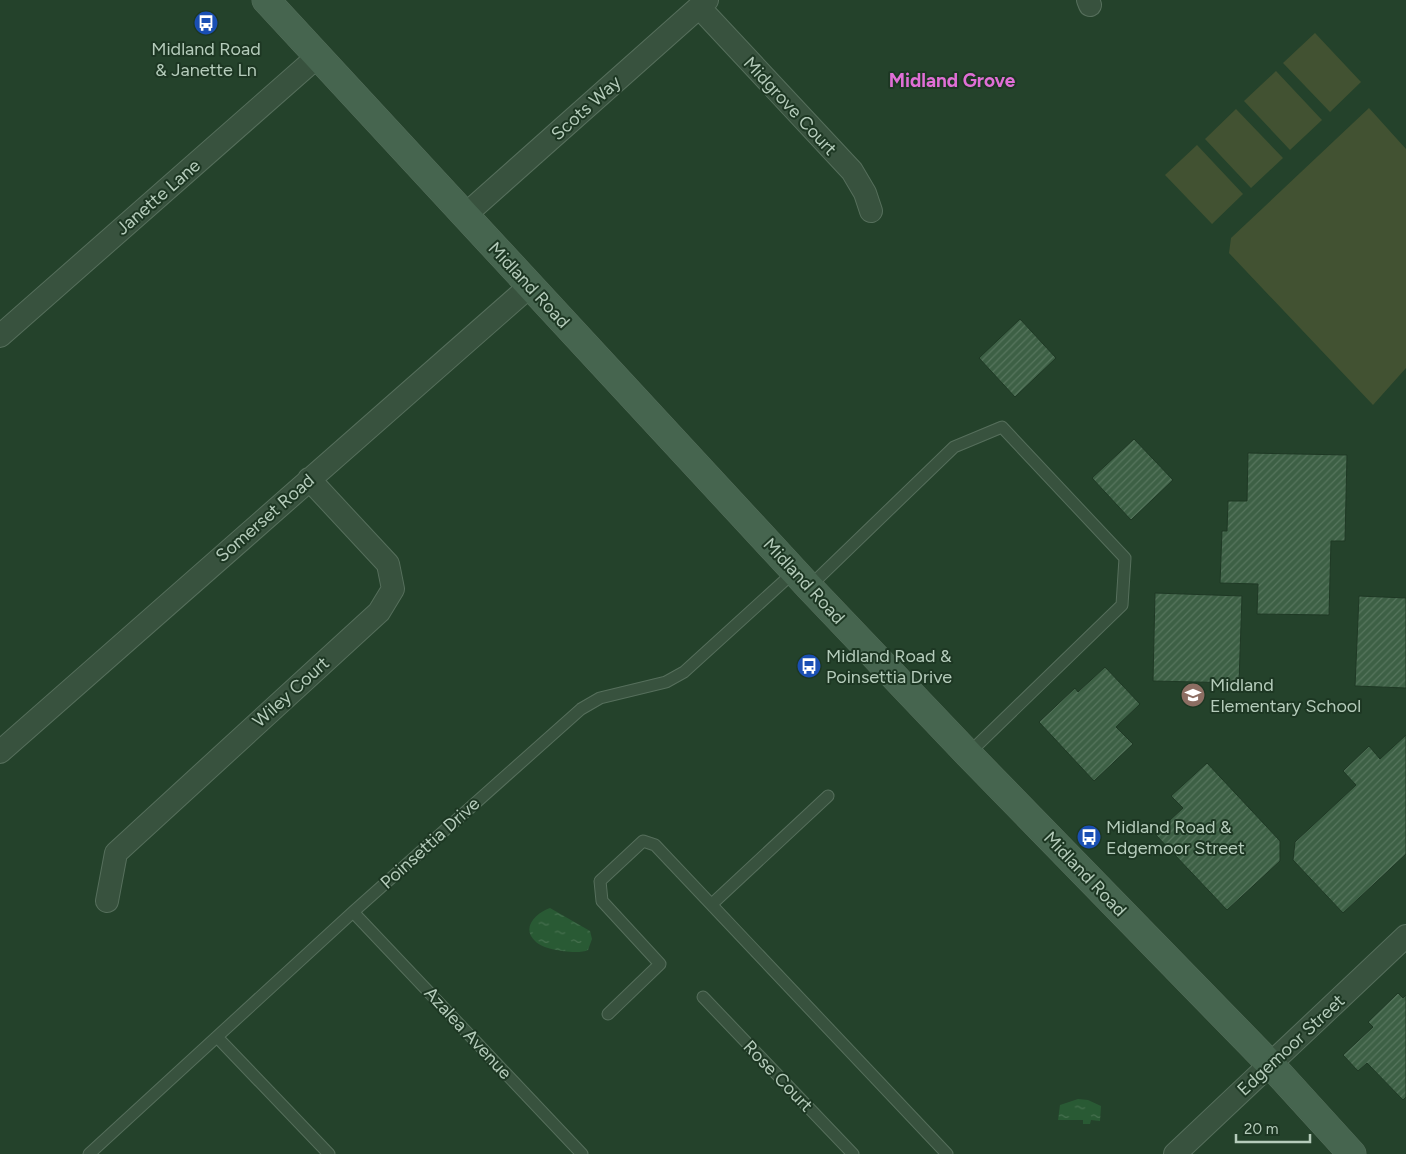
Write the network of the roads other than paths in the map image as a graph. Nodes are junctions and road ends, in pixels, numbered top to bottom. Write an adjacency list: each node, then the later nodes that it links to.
1 (266, 0): 3 (main road, Midland Road)
2 (700, 2): 4 (street, Midgrove Court); 5 (street, Scots Way)
3 (317, 57): 5 (main road, Midland Road); 7 (street, Janette Lane)
4 (871, 211)
5 (464, 216): 6 (main road, Midland Road)
6 (530, 286): 8 (street, Somerset Road); 9 (main road, Midland Road)
7 (0, 336)
8 (309, 479): 10 (street, Somerset Road); 13 (street, Wiley Court)
9 (802, 579): 11 (main road, Midland Road); 11 (lane, Poinsettia Drive); 15 (lane, Poinsettia Drive)
10 (0, 752)
11 (968, 754): 20 (main road, Midland Road)
12 (828, 796): 14 (lane)
13 (107, 901)
14 (712, 904): 18 (lane); 26 (lane)
15 (353, 912): 19 (lane, Poinsettia Drive); 24 (lane, Azalea Avenue)
16 (1406, 936): 20 (street, Edgemoor Street)
17 (703, 997): 25 (lane, Rose Court)
18 (608, 1014)
19 (217, 1037): 22 (lane, Poinsettia Drive); 23 (lane)
20 (1271, 1065): 21 (street, Edgemoor Street); 27 (main road, Midland Road)
21 (1177, 1153)
22 (89, 1154)
23 (329, 1154)
24 (582, 1154)
25 (853, 1154)
26 (947, 1154)
27 (1352, 1154)

